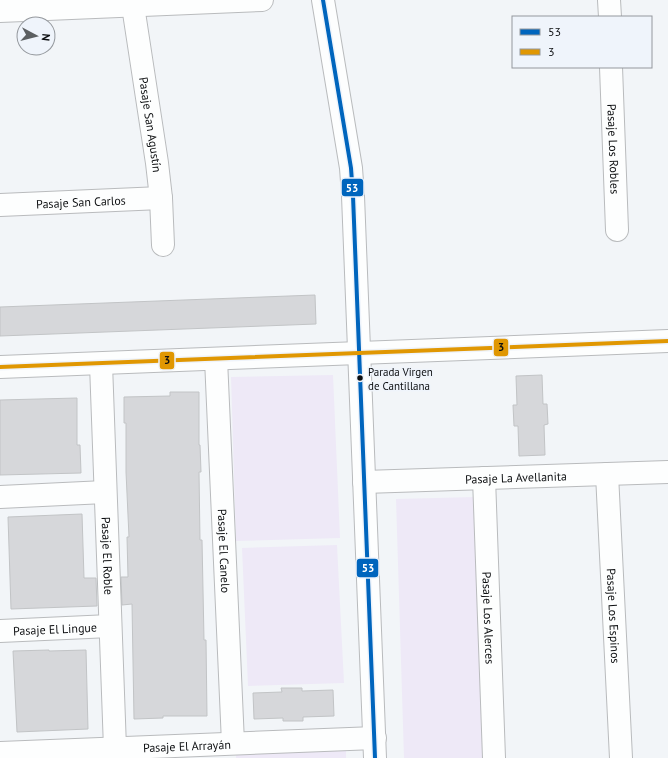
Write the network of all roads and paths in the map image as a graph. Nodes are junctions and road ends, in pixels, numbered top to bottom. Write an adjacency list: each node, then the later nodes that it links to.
1 (262, 0): 4 (street)
2 (323, 0): 13 (street)
3 (609, 0): 6 (street)
4 (146, 3): 5 (street); 8 (street, Pasaje San Agustín)
5 (0, 11)
6 (610, 16)
7 (612, 68): 10 (street, Pasaje Los Robles)
8 (161, 198): 9 (street, Pasaje San Carlos); 11 (street, Pasaje San Agustín)
9 (0, 205)
10 (617, 230)
11 (163, 245)
12 (668, 341): 13 (street)
13 (359, 353): 14 (street); 20 (street)
14 (216, 359): 15 (street); 25 (street, Pasaje El Canelo)
15 (101, 364): 16 (street); 21 (street, Pasaje El Roble)
16 (0, 367)
17 (668, 472): 18 (street, Pasaje La Avellanita)
18 (607, 474): 19 (street, Pasaje La Avellanita); 30 (street, Pasaje Los Espinos)
19 (484, 478): 20 (street, Pasaje La Avellanita); 29 (street, Pasaje Los Alerces)
20 (364, 482): 27 (street)
21 (105, 492): 22 (street); 23 (street, Pasaje El Roble)
22 (0, 497)
23 (110, 626): 24 (street, Pasaje El Lingue); 26 (street, Pasaje El Roble)
24 (0, 630)
25 (233, 744): 26 (street, Pasaje El Arrayán); 27 (street, Pasaje El Arrayán)
26 (115, 748): 28 (street, Pasaje El Arrayán)
27 (375, 748)
28 (0, 753)
29 (494, 758)
30 (621, 758)

